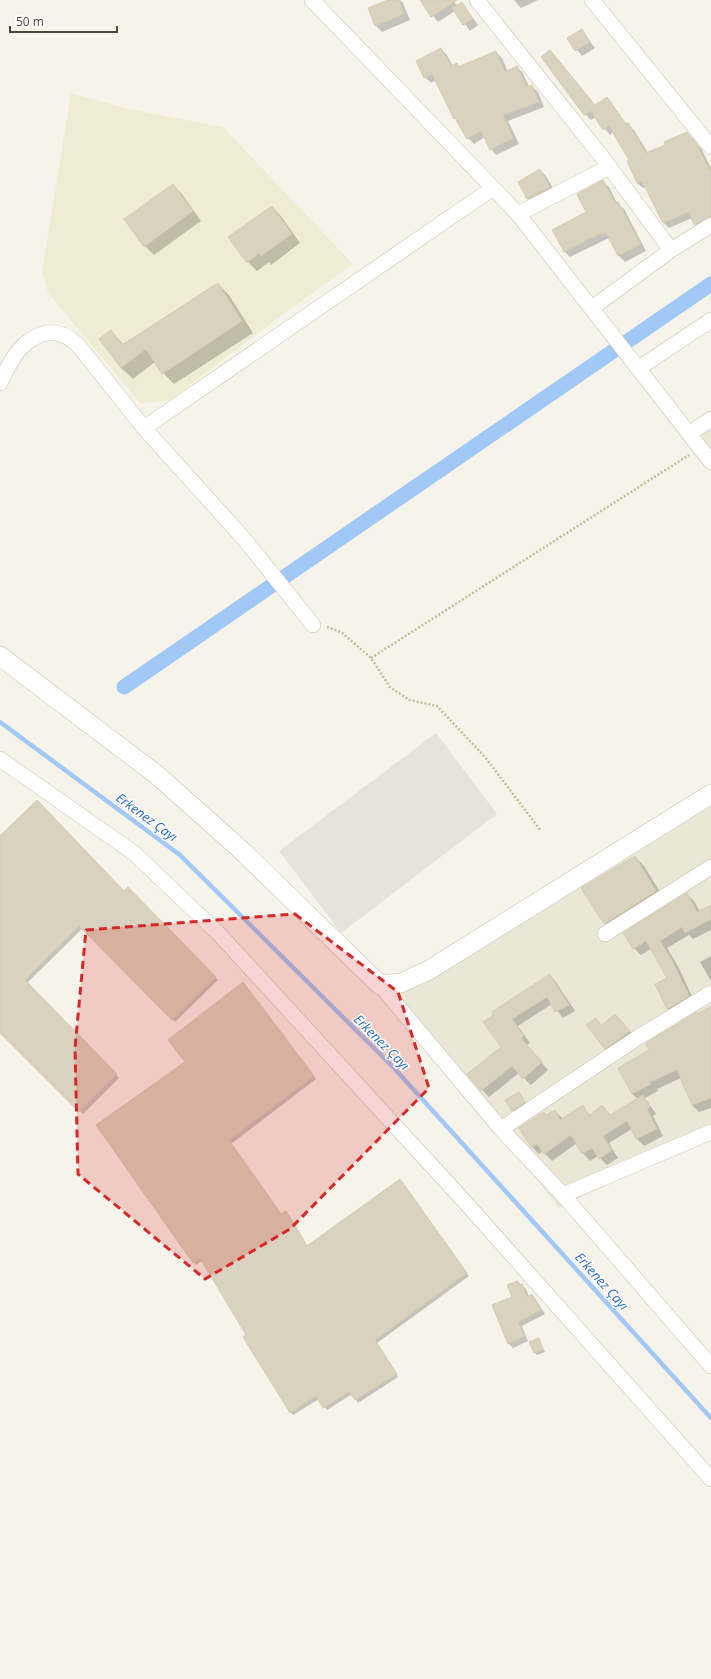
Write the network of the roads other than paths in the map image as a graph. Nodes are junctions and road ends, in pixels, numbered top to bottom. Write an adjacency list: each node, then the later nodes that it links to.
1 (312, 0): 6 (street)
2 (476, 0): 5 (street)
3 (592, 0): 4 (street)
4 (711, 147)
5 (609, 167): 7 (street); 9 (street)
6 (493, 188): 7 (street); 15 (street)
7 (518, 214): 10 (street)
8 (711, 225): 9 (street)
9 (671, 250): 10 (street)
10 (592, 308): 12 (street)
11 (711, 320): 12 (street)
12 (636, 365): 16 (street)
13 (0, 383): 15 (street)
14 (711, 419): 16 (street)
15 (144, 428): 18 (street)
16 (690, 433): 17 (street)
17 (711, 462)
18 (313, 624)
19 (0, 656): 24 (street)
20 (0, 759): 30 (street)
21 (711, 794): 24 (street)
22 (711, 867): 23 (street)
23 (605, 934)
24 (380, 985): 26 (street)
25 (711, 993): 26 (street)
26 (501, 1129): 28 (street)
27 (711, 1132): 28 (street)
28 (563, 1194): 29 (street)
29 (711, 1366)
30 (711, 1480)

